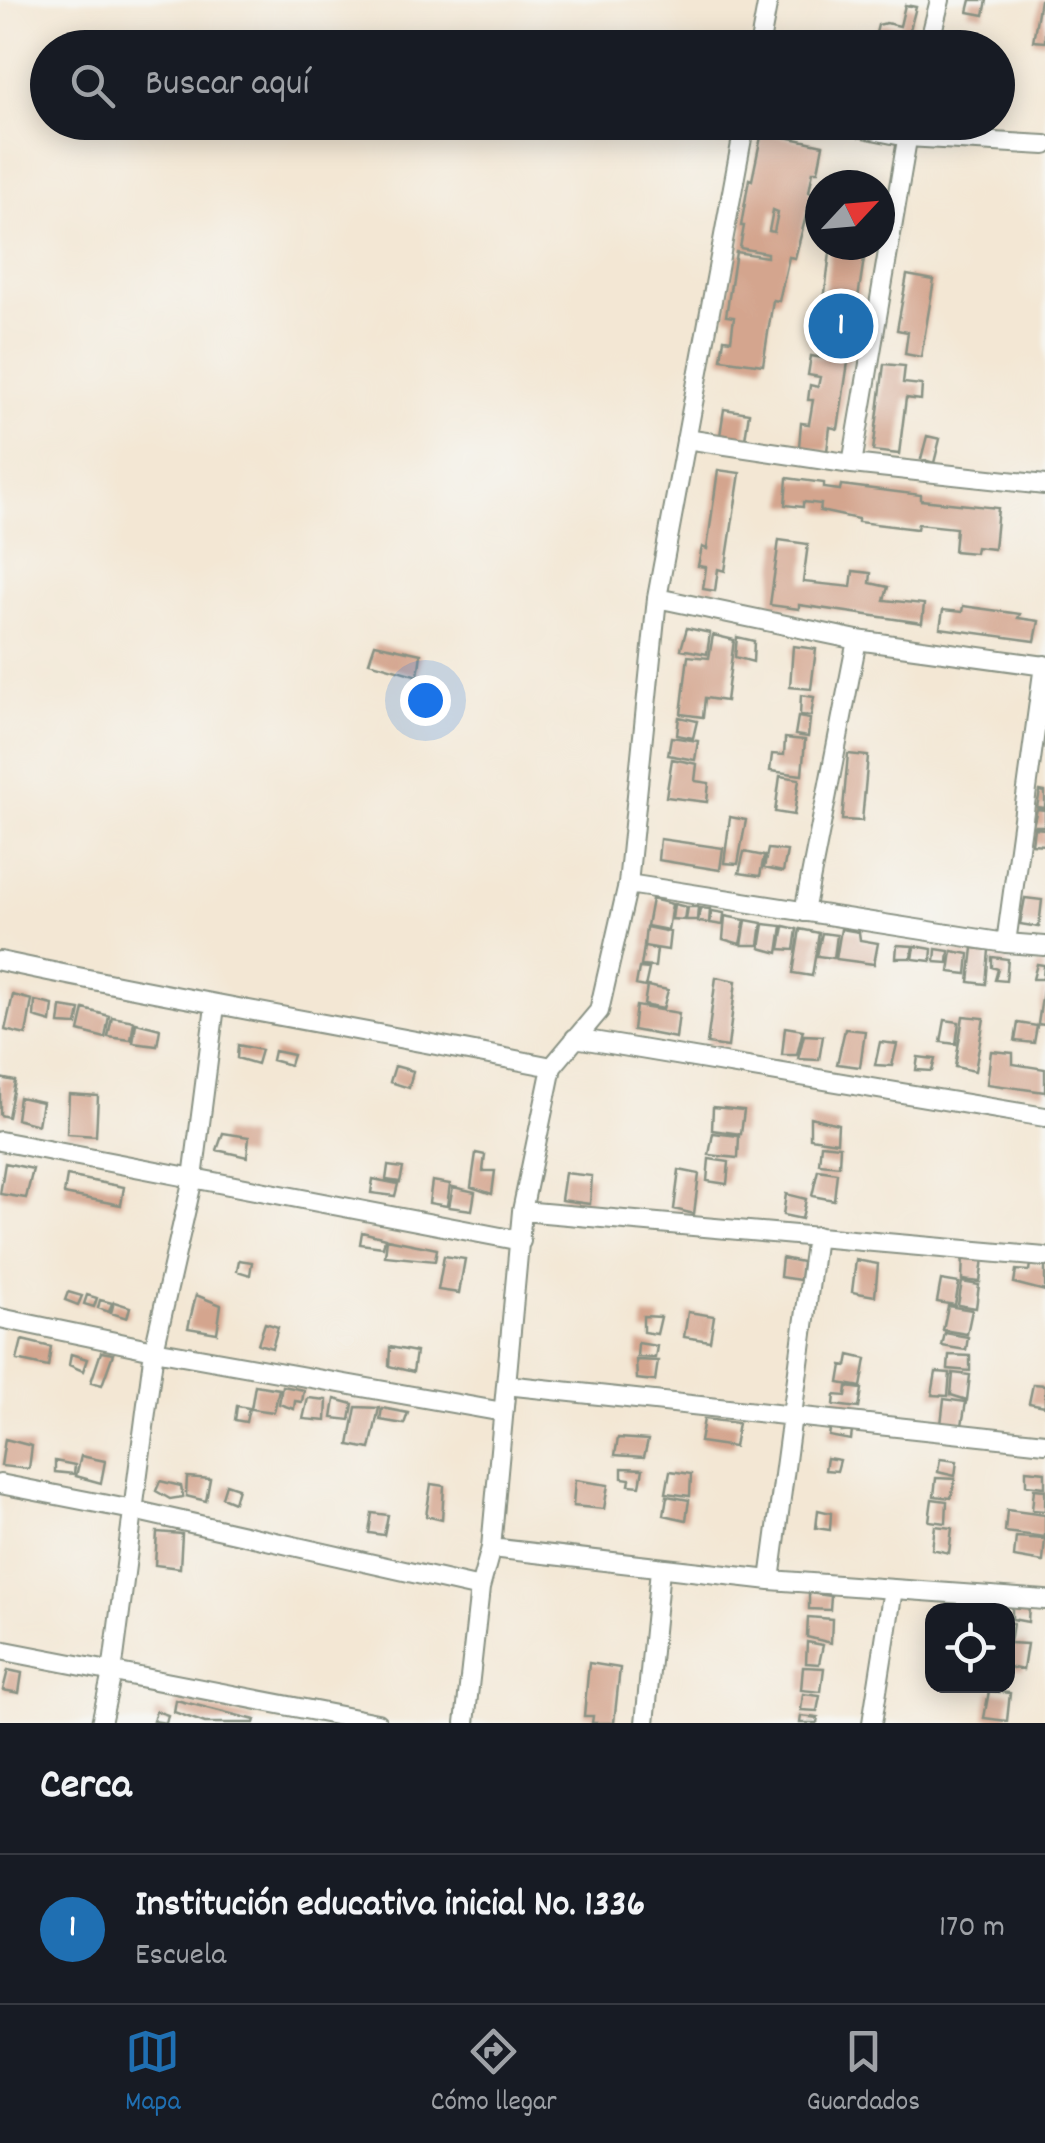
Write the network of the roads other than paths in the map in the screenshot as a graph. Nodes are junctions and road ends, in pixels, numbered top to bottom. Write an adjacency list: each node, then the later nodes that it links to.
1 (768, 0): 3 (street)
2 (940, 0): 4 (street)
3 (762, 30)
4 (932, 30)
5 (742, 140): 9 (street)
6 (906, 140): 10 (street)
7 (999, 140): 8 (street)
8 (1045, 145)
9 (686, 439): 10 (street); 12 (street)
10 (852, 464): 11 (street)
11 (1045, 485)
12 (656, 598): 13 (street); 15 (street)
13 (856, 640): 14 (street); 16 (street)
14 (1044, 666): 17 (street)
15 (628, 884): 16 (street); 21 (street)
16 (804, 912): 17 (street)
17 (1006, 943): 18 (street)
18 (1045, 946)
19 (0, 961): 20 (street)
20 (215, 1006): 22 (street); 25 (street)
21 (576, 1038): 22 (street); 23 (street)
22 (552, 1067): 26 (street)
23 (1045, 1118)
24 (0, 1141): 25 (street)
25 (193, 1178): 28 (street); 31 (street)
26 (522, 1211): 27 (street); 28 (street)
27 (816, 1236): 29 (street); 34 (street)
28 (520, 1241): 32 (street)
29 (1045, 1256)
30 (0, 1318): 31 (street)
31 (154, 1350): 33 (street); 37 (street)
32 (506, 1384): 33 (street); 34 (street)
33 (503, 1412): 38 (street)
34 (790, 1416): 35 (street); 40 (street)
35 (1045, 1443)
36 (0, 1484): 37 (street)
37 (133, 1510): 41 (street); 45 (street)
38 (491, 1548): 39 (street); 41 (street)
39 (660, 1569): 40 (street); 49 (street)
40 (770, 1580): 42 (street)
41 (480, 1588): 48 (street)
42 (893, 1589): 43 (street); 50 (street)
43 (1045, 1600)
44 (0, 1650): 45 (street)
45 (112, 1673): 46 (street); 47 (street)
46 (101, 1723)
47 (377, 1723)
48 (465, 1723)
49 (645, 1723)
50 (872, 1723)

